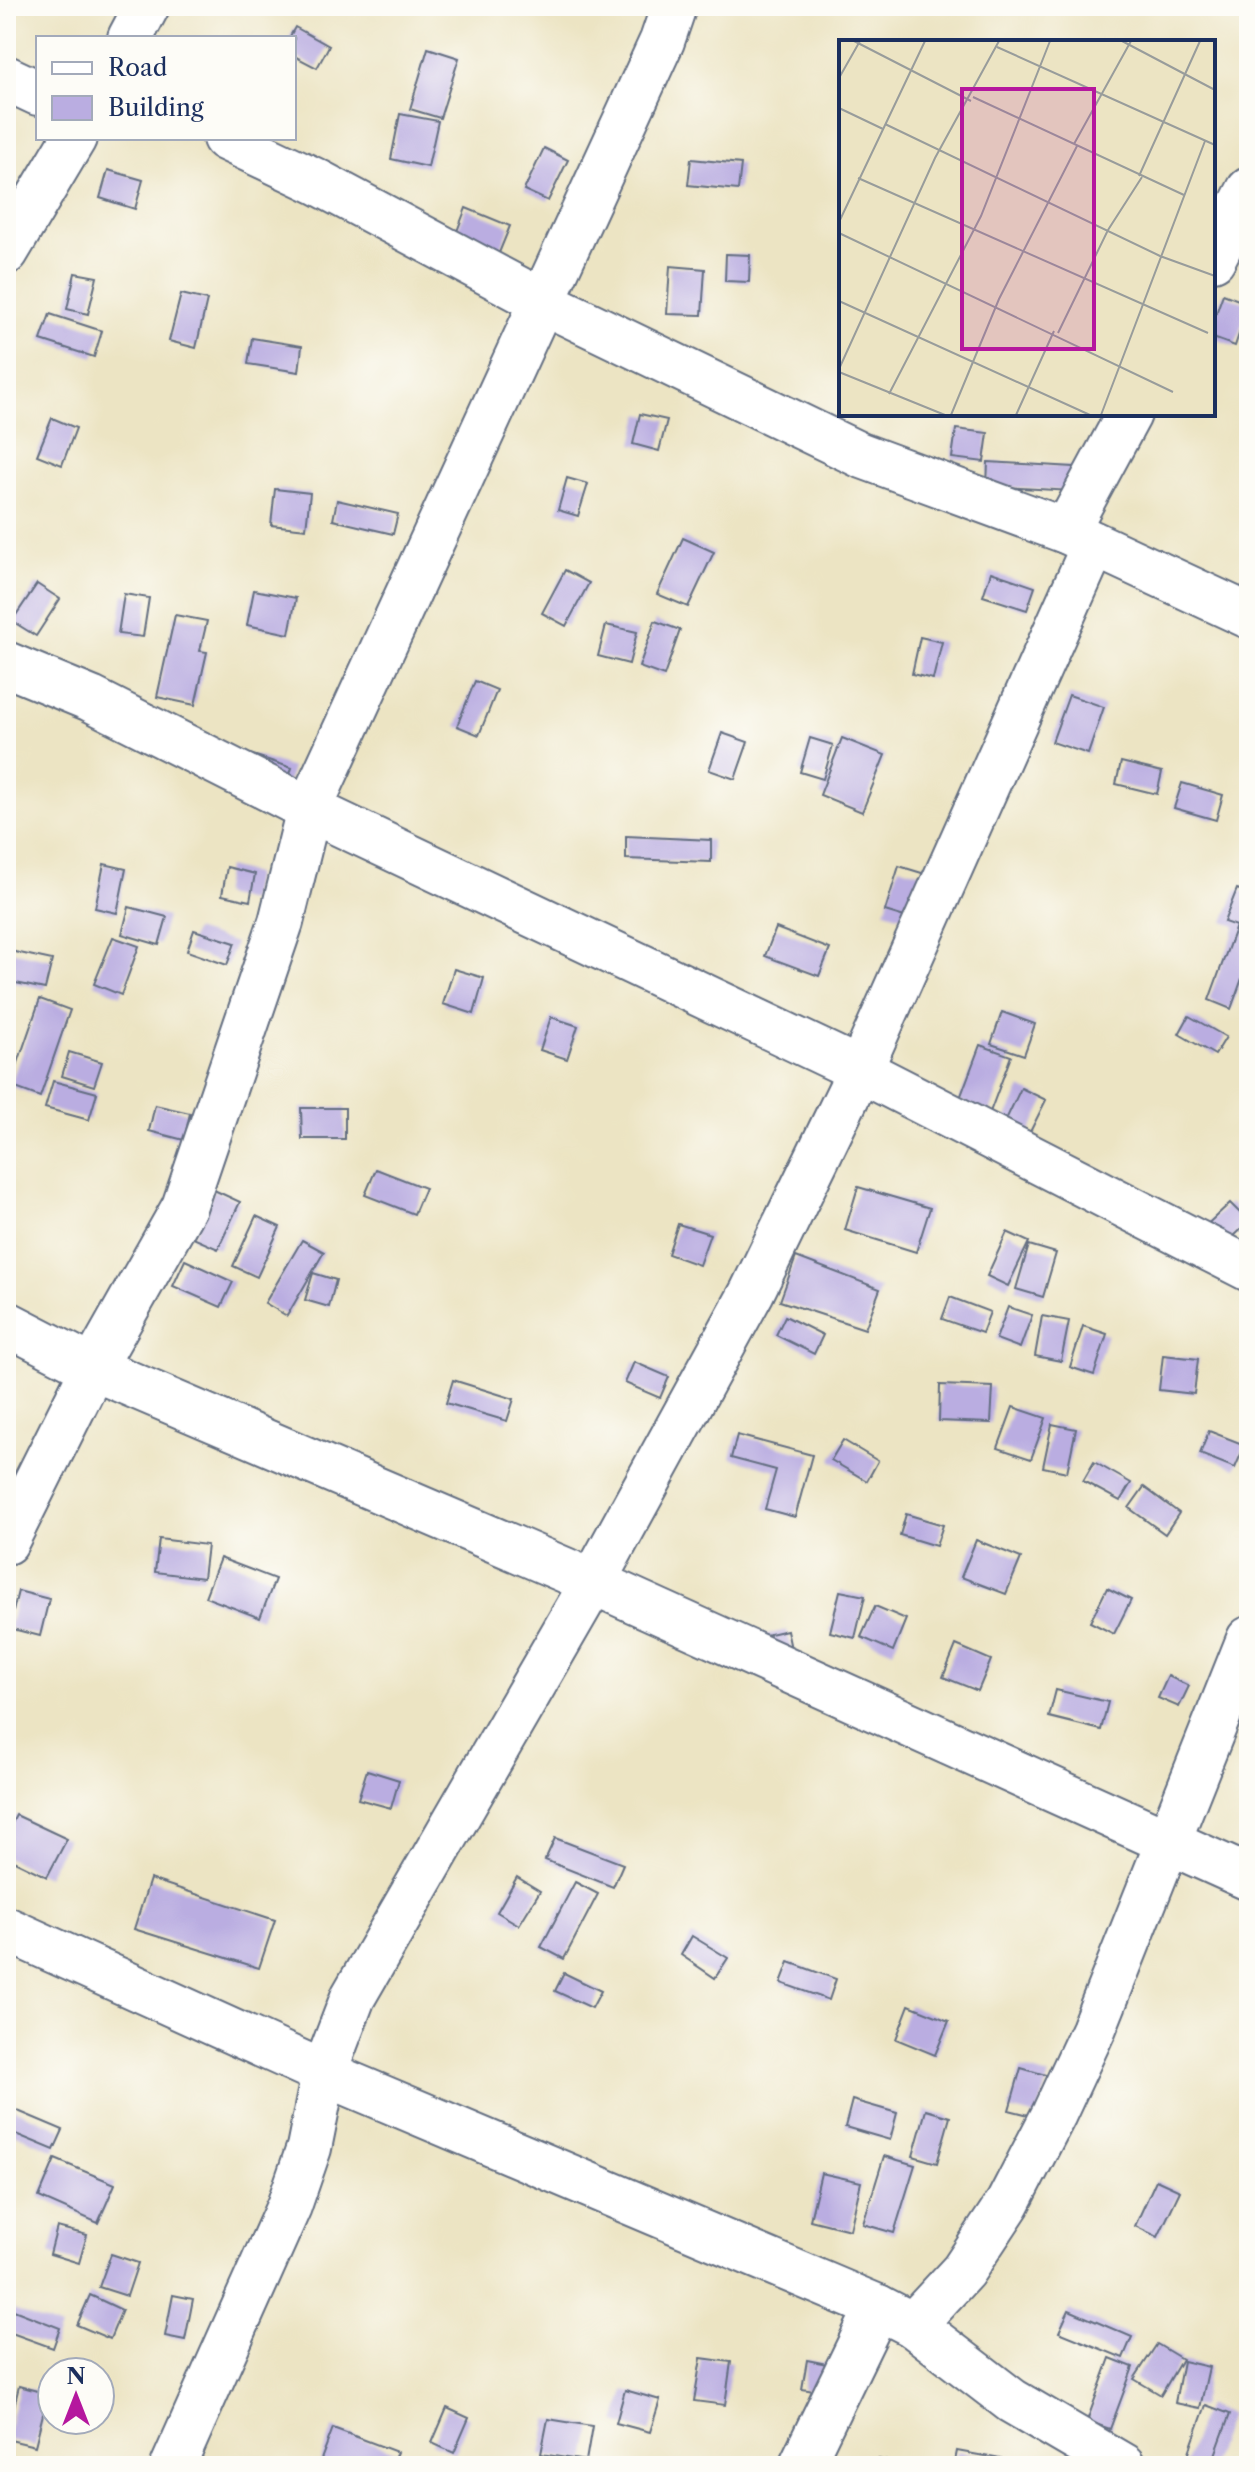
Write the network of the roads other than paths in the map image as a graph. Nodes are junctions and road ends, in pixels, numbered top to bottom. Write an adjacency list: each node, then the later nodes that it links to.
1 (147, 6): 3 (street)
2 (674, 6): 11 (street)
3 (131, 36)
4 (6, 78): 5 (street)
5 (36, 92)
6 (73, 140): 9 (street)
7 (229, 140): 11 (street)
8 (1249, 190): 10 (street)
9 (6, 252)
10 (1215, 255)
11 (541, 301): 13 (street); 16 (street)
12 (1128, 416): 13 (street)
13 (1080, 538): 14 (street); 17 (street)
14 (1249, 616)
15 (6, 664): 16 (street)
16 (309, 809): 17 (street); 20 (street)
17 (860, 1070): 18 (street); 22 (street)
18 (1249, 1269)
19 (6, 1323): 20 (street)
20 (93, 1368): 21 (street); 22 (street)
21 (6, 1542)
22 (593, 1582): 24 (street); 27 (street)
23 (1249, 1639): 24 (street)
24 (1167, 1842): 25 (street); 28 (street)
25 (1249, 1878)
26 (6, 1929): 27 (street)
27 (324, 2073): 28 (street); 29 (street)
28 (896, 2316): 30 (street); 31 (street)
29 (173, 2466)
30 (801, 2466)
31 (1123, 2466)

